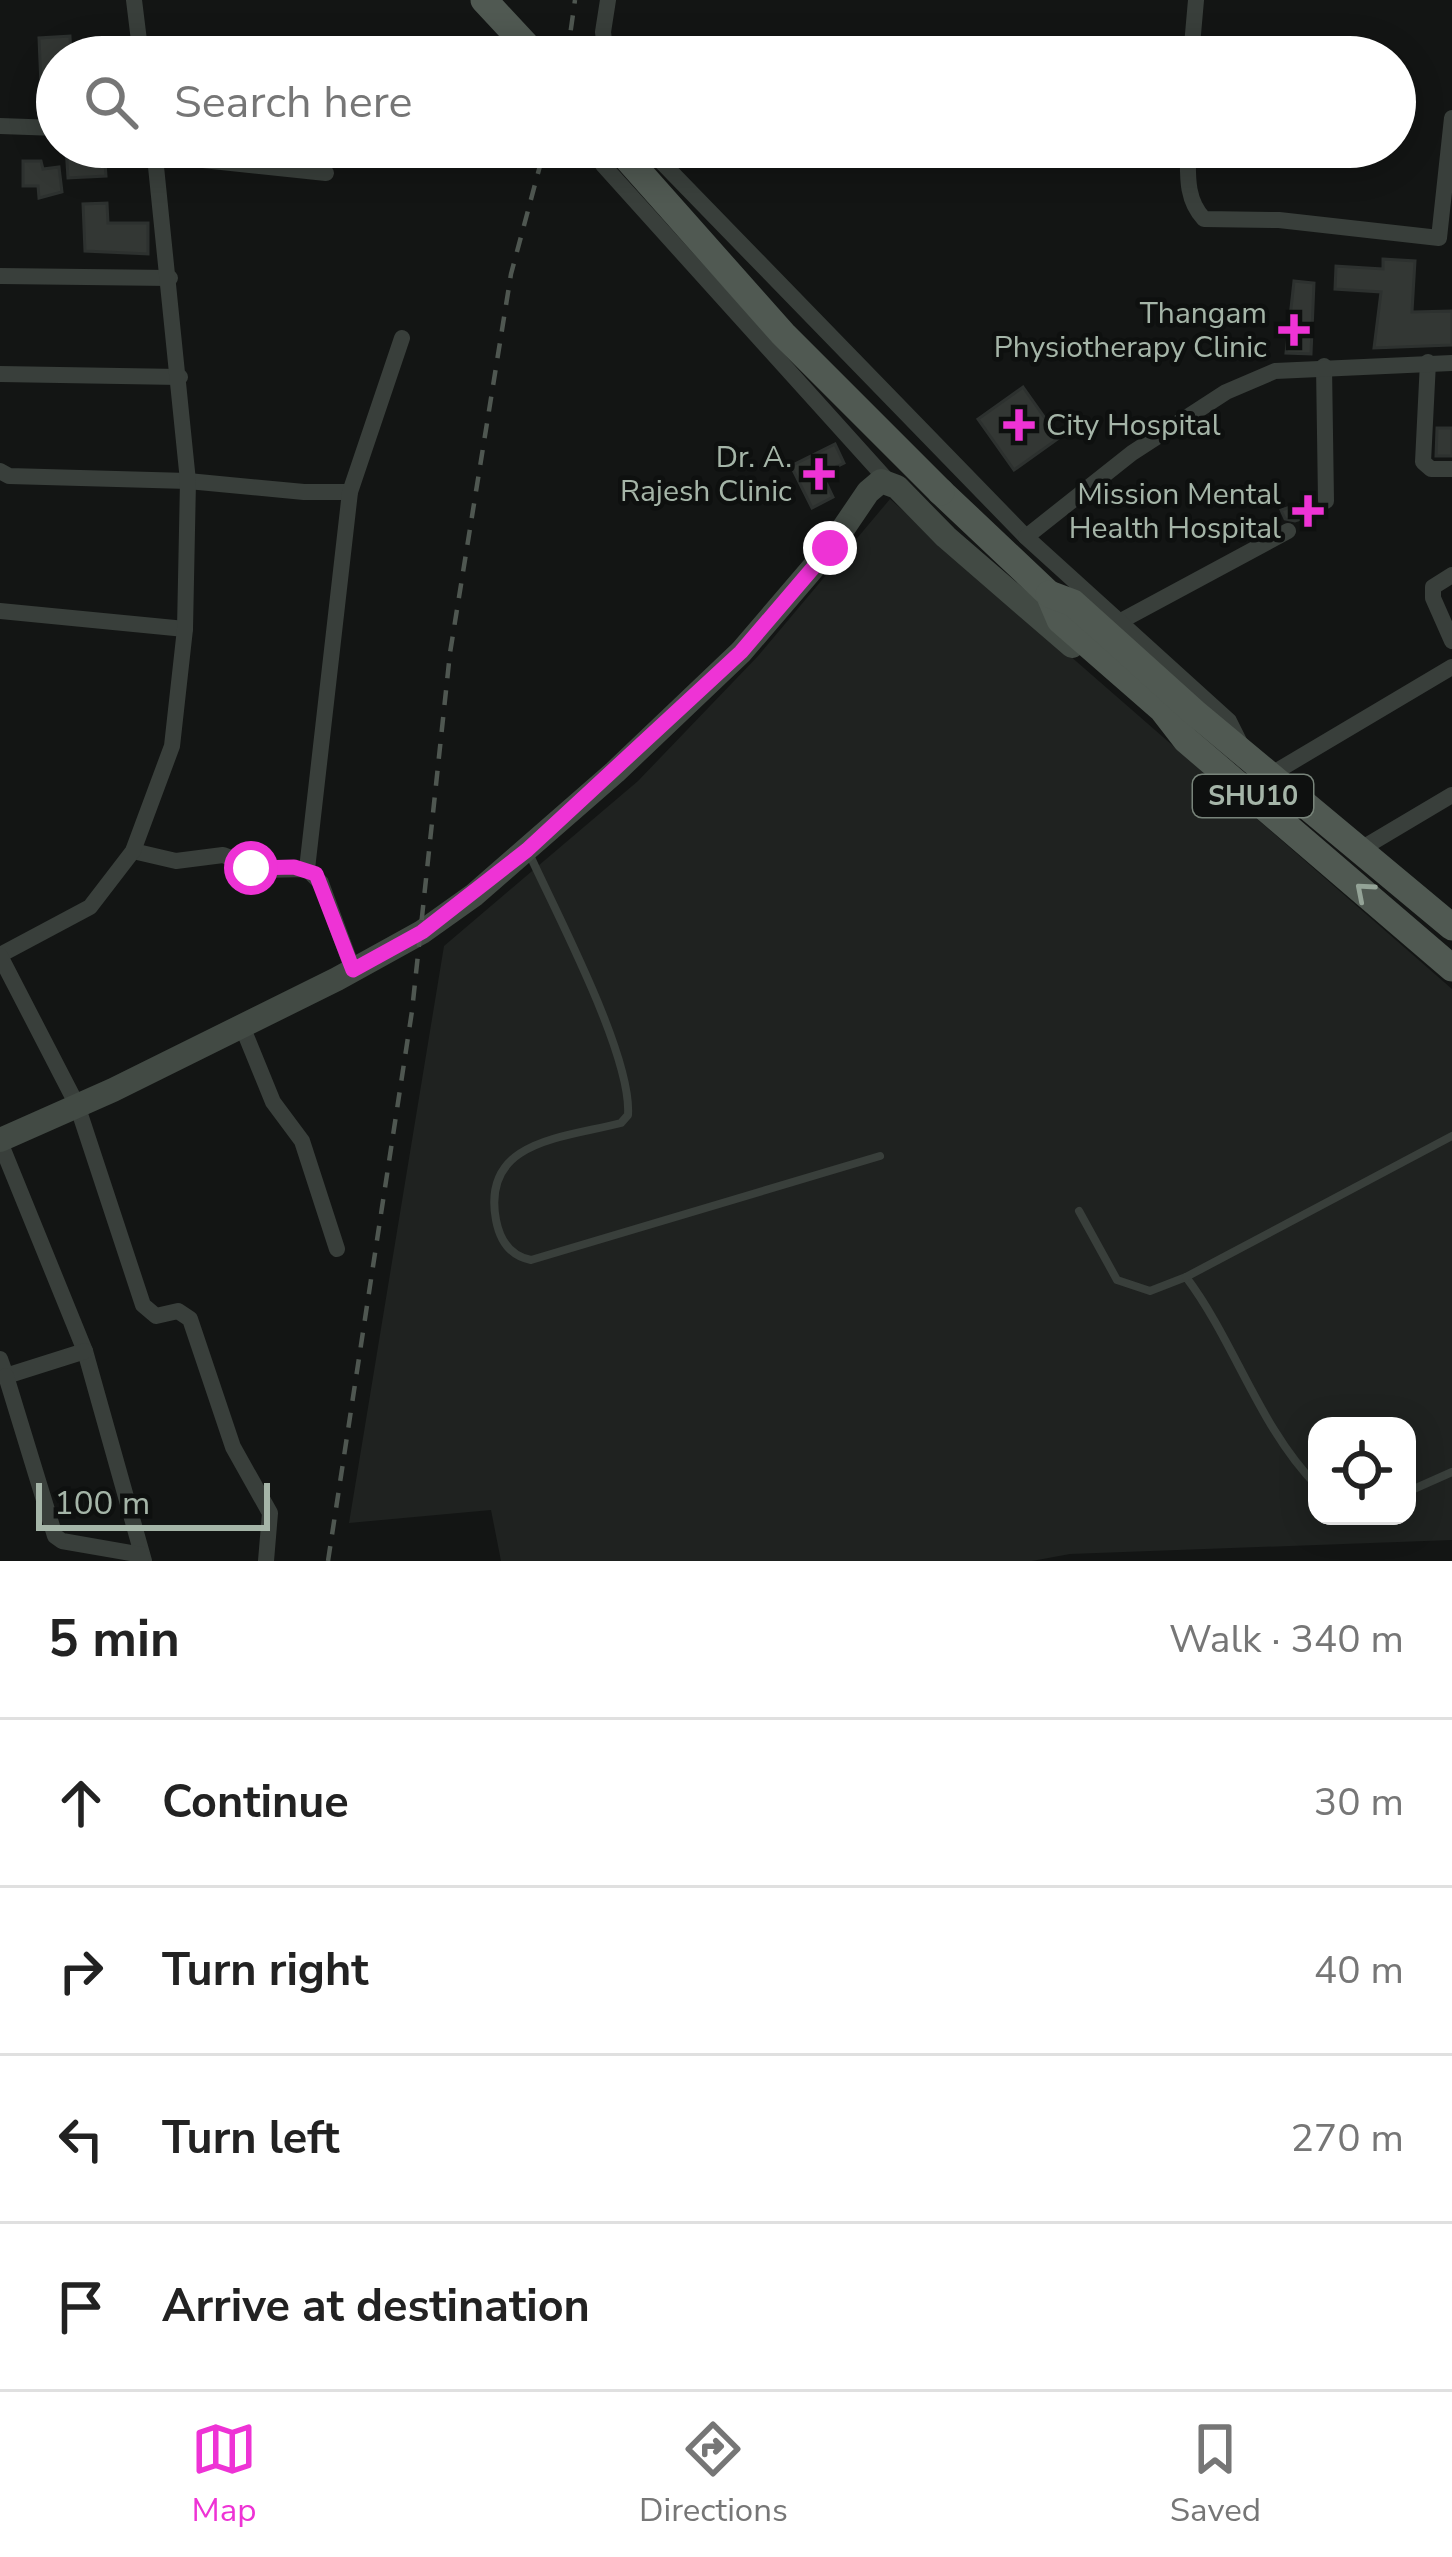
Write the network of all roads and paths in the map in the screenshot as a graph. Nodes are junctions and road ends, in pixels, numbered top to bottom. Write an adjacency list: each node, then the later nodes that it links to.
1 (134, 0): 5 (street)
2 (484, 0): 6 (main road)
3 (608, 0): 7 (street)
4 (1196, 0): 8 (street)
5 (138, 36)
6 (517, 36)
7 (604, 36)
8 (1193, 36)
9 (1452, 118): 19 (street)
10 (0, 126): 11 (street)
11 (36, 127)
12 (157, 168): 21 (street)
13 (307, 168): 18 (street)
14 (606, 168): 24 (street)
15 (635, 168): 39 (main road, SHU10, bridge)
16 (667, 168): 22 (street)
17 (1189, 168): 19 (street)
18 (326, 173)
19 (1446, 239)
20 (0, 276): 21 (street)
21 (170, 278): 29 (street)
22 (811, 316): 24 (street); 37 (street)
23 (402, 338): 34 (street)
24 (776, 357): 33 (street)
25 (1428, 362): 26 (street); 27 (street); 30 (street)
26 (1452, 363)
27 (1324, 366): 35 (street); 37 (street)
28 (0, 374): 29 (street)
29 (180, 377): 32 (street)
30 (1452, 469)
31 (0, 471): 32 (street)
32 (188, 481): 34 (street); 42 (street)
33 (888, 482): 45 (street); 50 (street)
34 (350, 492): 52 (street)
35 (1326, 502)
36 (1288, 531): 41 (street)
37 (1026, 537): 41 (street)
38 (1452, 575): 43 (street)
39 (1049, 594): 45 (main road, SHU10); 46 (main road, SHU10)
40 (0, 611): 42 (street)
41 (1119, 622): 46 (street)
42 (185, 629): 51 (street)
43 (1452, 640)
44 (1452, 667): 47 (street)
45 (1162, 709): 55 (main road, SHU10, one-way to 45)
46 (1245, 754): 47 (main road, SHU10)
47 (1270, 775): 49 (main road, SHU10)
48 (1452, 795): 49 (street)
49 (1361, 849): 53 (main road, SHU10)
50 (527, 850): 56 (street); 61 (lane)
51 (133, 851): 52 (street); 54 (street)
52 (307, 869): 56 (street)
53 (1452, 927)
54 (0, 956): 58 (street)
55 (1452, 968)
56 (353, 970): 57 (street)
57 (242, 1026): 58 (street); 63 (street)
58 (77, 1105): 60 (street); 71 (street)
59 (1452, 1136): 64 (lane)
60 (0, 1141): 65 (street)
61 (880, 1156)
62 (1079, 1211): 64 (lane)
63 (337, 1249)
64 (1186, 1277): 68 (lane)
65 (85, 1351): 66 (street); 70 (street)
66 (3, 1367): 70 (street)
67 (1452, 1472): 69 (lane)
68 (1308, 1474)
69 (1416, 1488)
70 (143, 1558)
71 (266, 1561)

